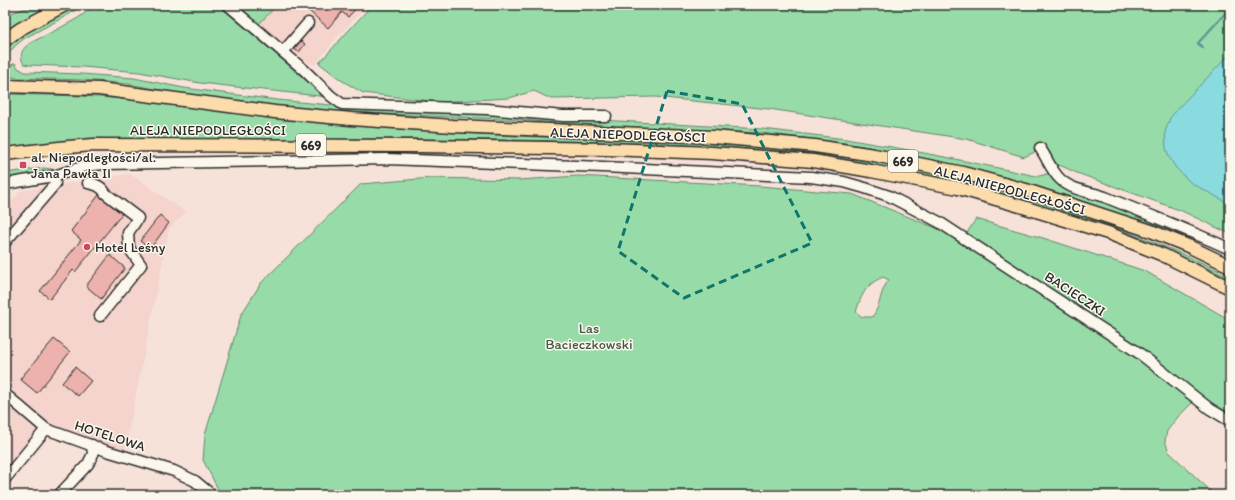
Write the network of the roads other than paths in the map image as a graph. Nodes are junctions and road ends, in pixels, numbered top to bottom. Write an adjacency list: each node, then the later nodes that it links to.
1 (65, 5): 4 (main road)
2 (228, 5): 5 (street)
3 (308, 23): 5 (street)
4 (5, 39)
5 (283, 52): 7 (street)
6 (6, 84): 15 (main road, ALEJA NIEPODLEGŁOŚCI / 669)
7 (606, 116)
8 (1040, 148): 14 (street)
9 (5, 154): 16 (main road, ALEJA NIEPODLEGŁOŚCI / 669)
10 (54, 176): 12 (street, BACIECZKI); 13 (street); 19 (street, BACIECZKI)
11 (88, 183): 17 (street)
12 (5, 184)
13 (5, 242)
14 (1230, 249)
15 (1230, 266)
16 (1230, 288)
17 (100, 316)
18 (5, 394): 20 (street, HOTELOWA)
19 (1230, 421)
20 (46, 429): 21 (street, HOTELOWA); 22 (street)
21 (92, 445): 23 (street); 24 (street, HOTELOWA)
22 (5, 479)
23 (59, 495)
24 (212, 495)

